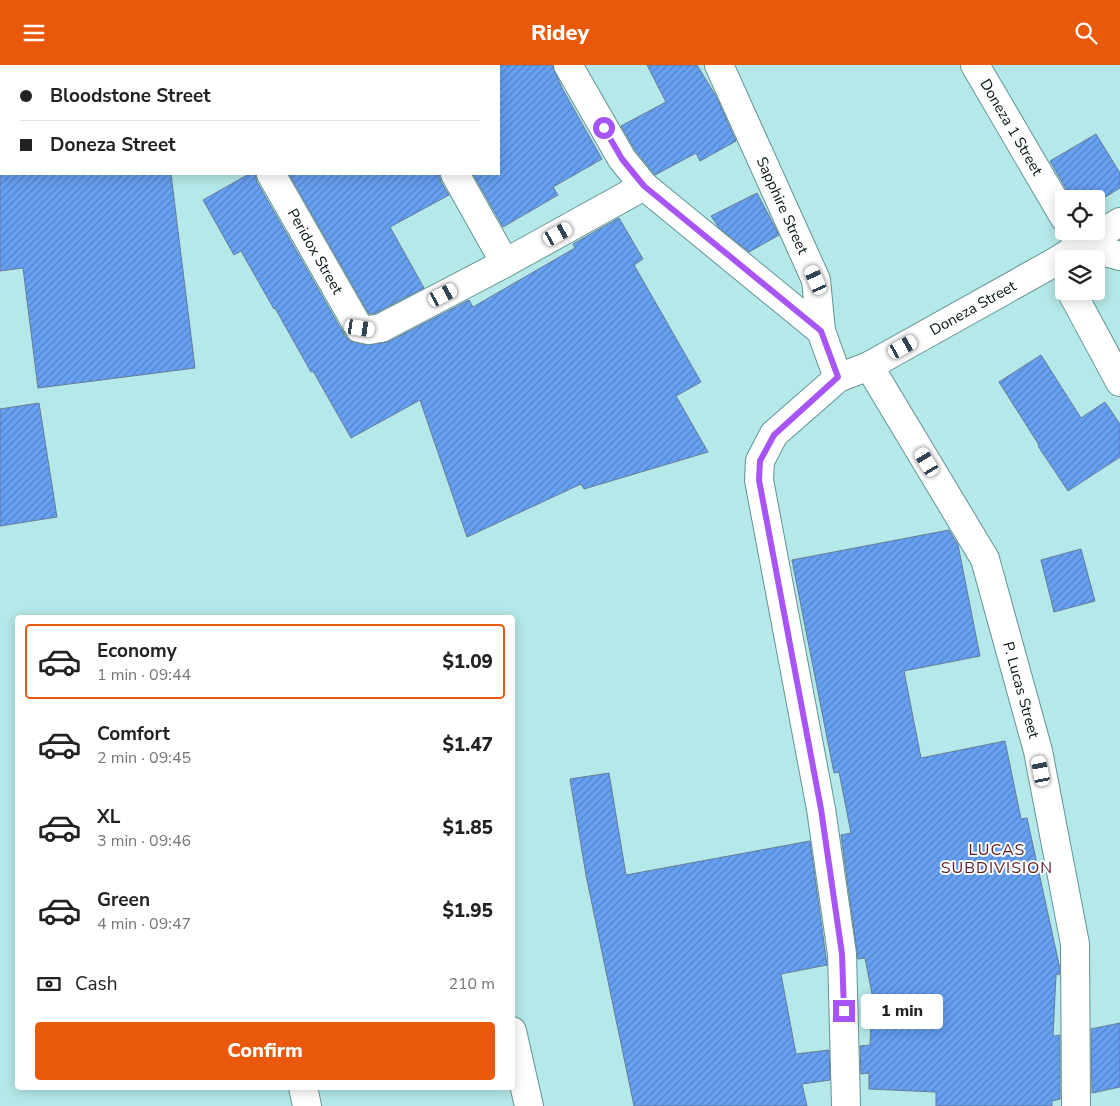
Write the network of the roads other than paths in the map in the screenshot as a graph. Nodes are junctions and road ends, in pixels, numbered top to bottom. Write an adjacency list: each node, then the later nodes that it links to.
1 (568, 65): 6 (street)
2 (719, 65): 15 (street, Sapphire Street)
3 (975, 65): 7 (street, Doneza 1 Street)
4 (272, 175): 12 (street, Peridox Street)
5 (456, 175): 12 (street)
6 (644, 186): 12 (street); 15 (street)
7 (1055, 202)
8 (1120, 222): 9 (street, Doneza Street)
9 (1105, 227)
10 (1081, 240): 11 (street)
11 (1120, 255)
12 (505, 263)
13 (1055, 272): 16 (street, Doneza Street)
14 (1076, 300): 18 (street)
15 (821, 331): 17 (street, Sapphire Street)
16 (869, 366): 17 (street, Doneza Street); 24 (street, P. Lucas Street)
17 (838, 377): 23 (street, Doneza Street)
18 (1120, 382)
19 (515, 1044): 22 (street)
20 (304, 1090): 21 (street)
21 (307, 1106)
22 (529, 1106)
23 (846, 1106)
24 (1076, 1106)

